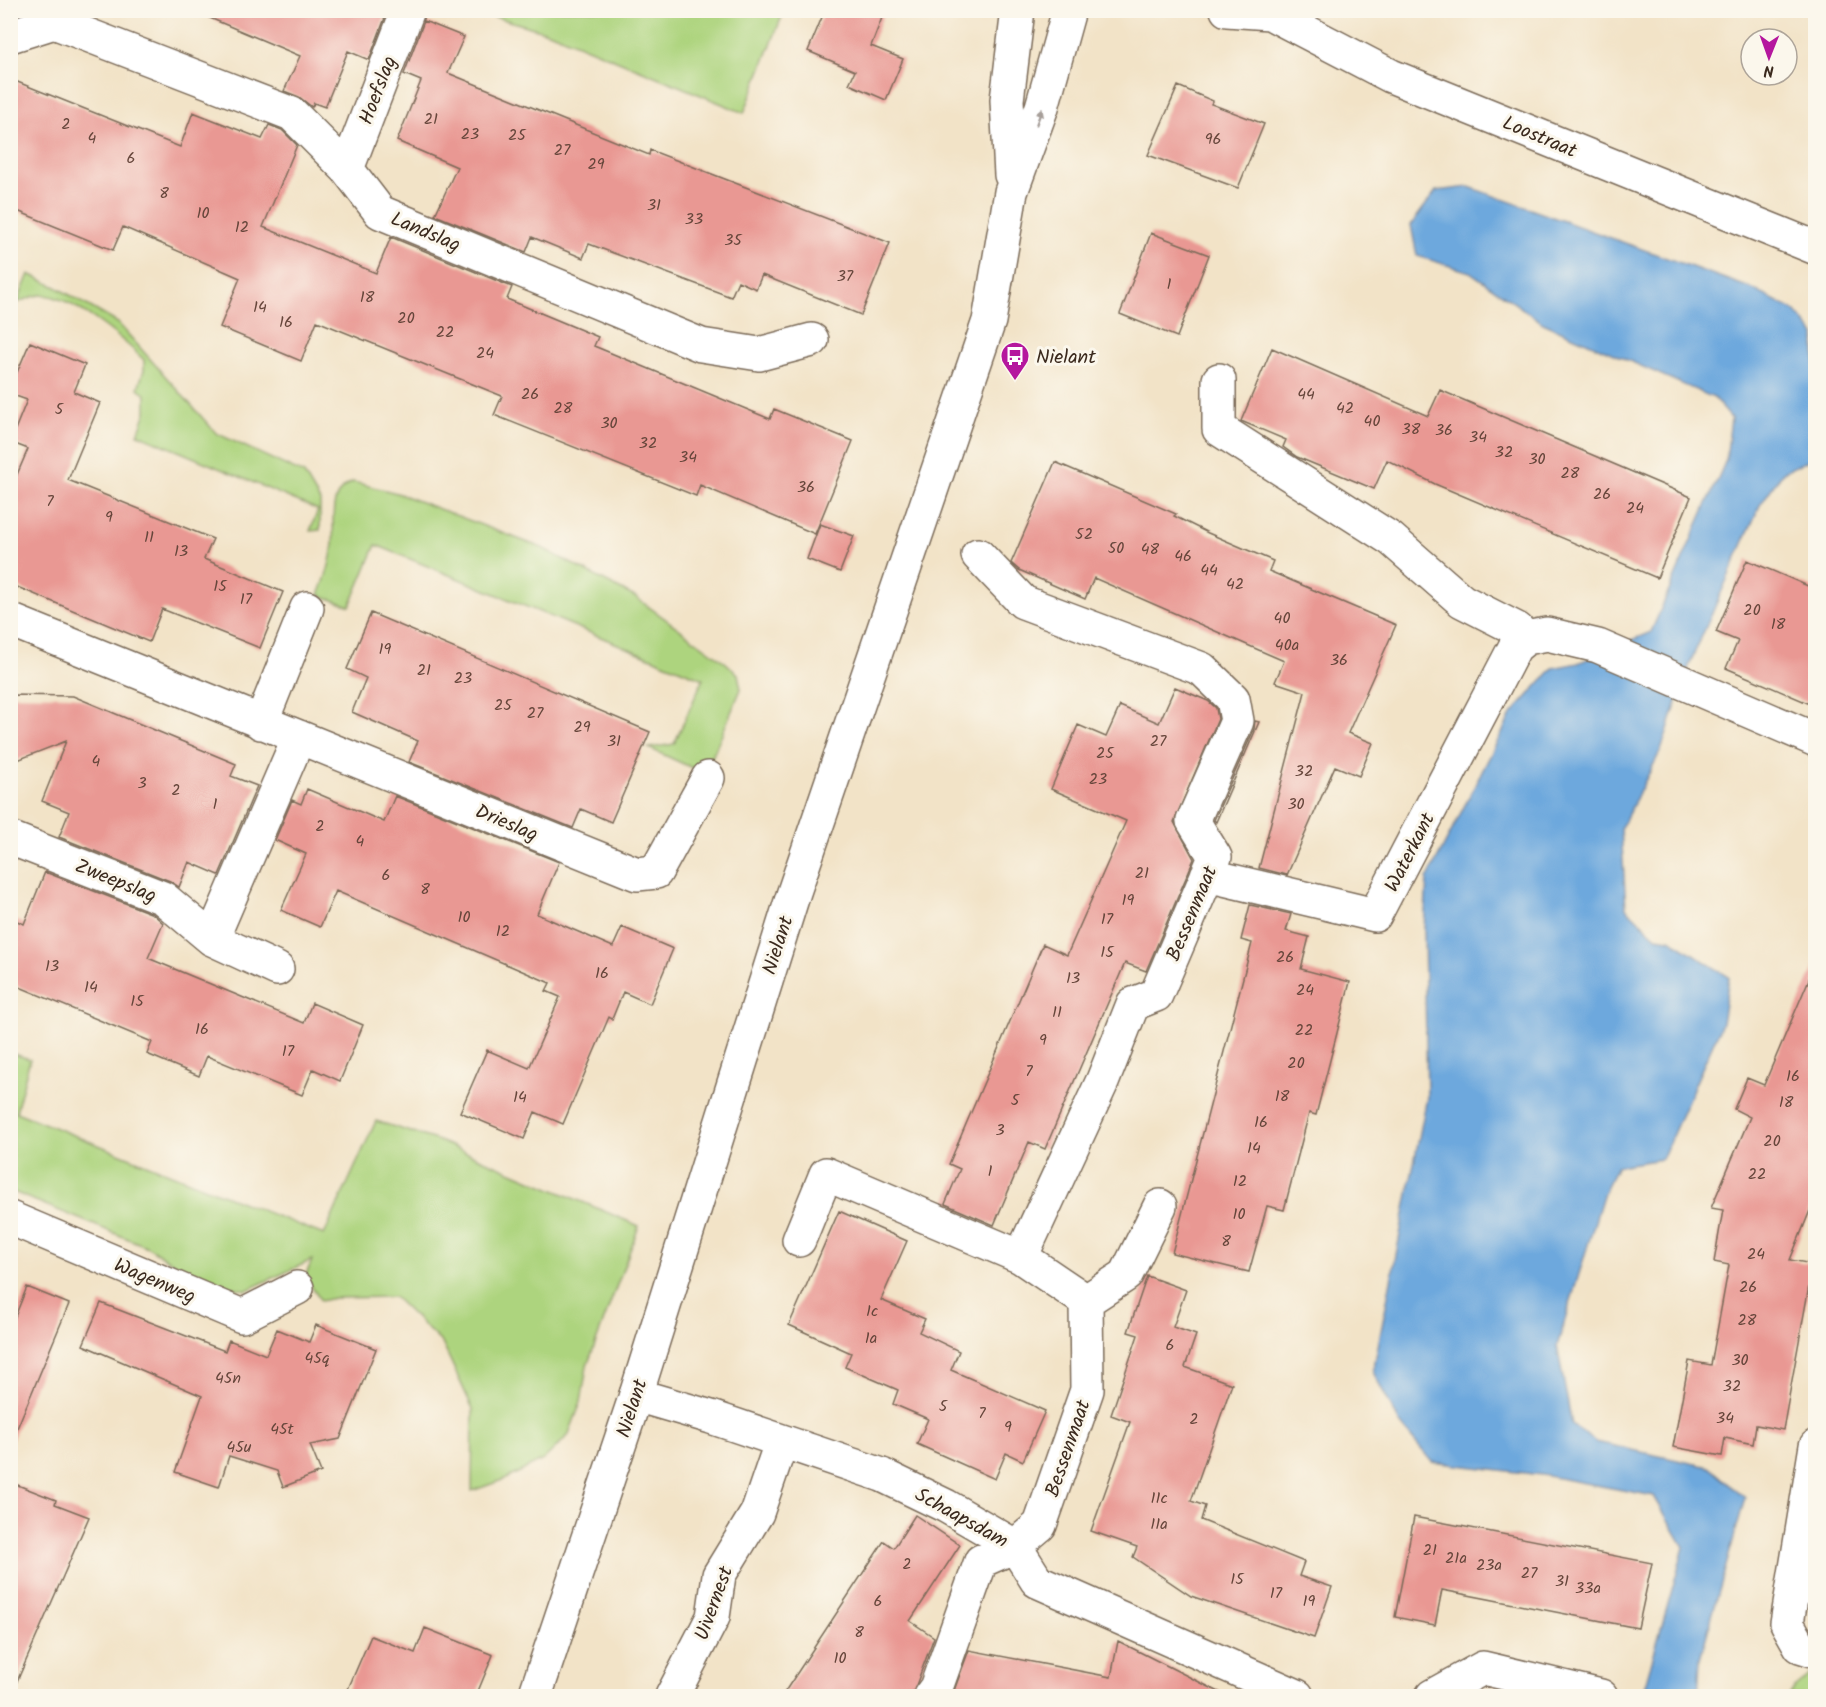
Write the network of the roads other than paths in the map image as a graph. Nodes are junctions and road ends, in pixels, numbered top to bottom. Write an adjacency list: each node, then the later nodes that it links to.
1 (408, 10): 7 (street, Hoefslag)
2 (1018, 10): 8 (street, Nielant)
3 (1069, 10): 8 (street, Nielant, one-way to 3)
4 (1227, 10): 5 (street, Loostraat)
5 (1269, 12): 9 (street, Loostraat)
6 (10, 36): 7 (street, Landslag)
7 (347, 168): 10 (street, Landslag)
8 (1011, 192): 30 (street, Nielant)
9 (1815, 248)
10 (812, 340)
11 (1219, 380): 15 (street)
12 (978, 555): 21 (street, Bessenmaat)
13 (307, 608): 16 (street)
14 (10, 620): 16 (street, Drieslag)
15 (1526, 638): 18 (street); 21 (street, Waterkant)
16 (261, 723): 17 (street, Drieslag)
17 (299, 737): 19 (street, Drieslag); 22 (street)
18 (1815, 741)
19 (708, 778)
20 (10, 838): 22 (street, Zweepslag)
21 (1207, 875): 27 (street, Bessenmaat)
22 (212, 939): 23 (street, Zweepslag)
23 (277, 969)
24 (1160, 1206): 29 (street)
25 (10, 1218): 28 (street, Wagenweg)
26 (799, 1240): 27 (street)
27 (1022, 1257): 29 (street)
28 (297, 1288)
29 (1086, 1301): 33 (street, Bessenmaat)
30 (636, 1395): 31 (street, Schaapsdam); 35 (street, Nielant)
31 (781, 1443): 33 (street, Schaapsdam); 36 (street, Uivernest)
32 (1815, 1446): 34 (street)
33 (1015, 1546): 37 (street); 38 (street, Schaapsdam)
34 (1815, 1651)
35 (535, 1696)
36 (672, 1696)
37 (930, 1696)
38 (1297, 1696)
39 (1432, 1696): 40 (street)
40 (1600, 1696)

